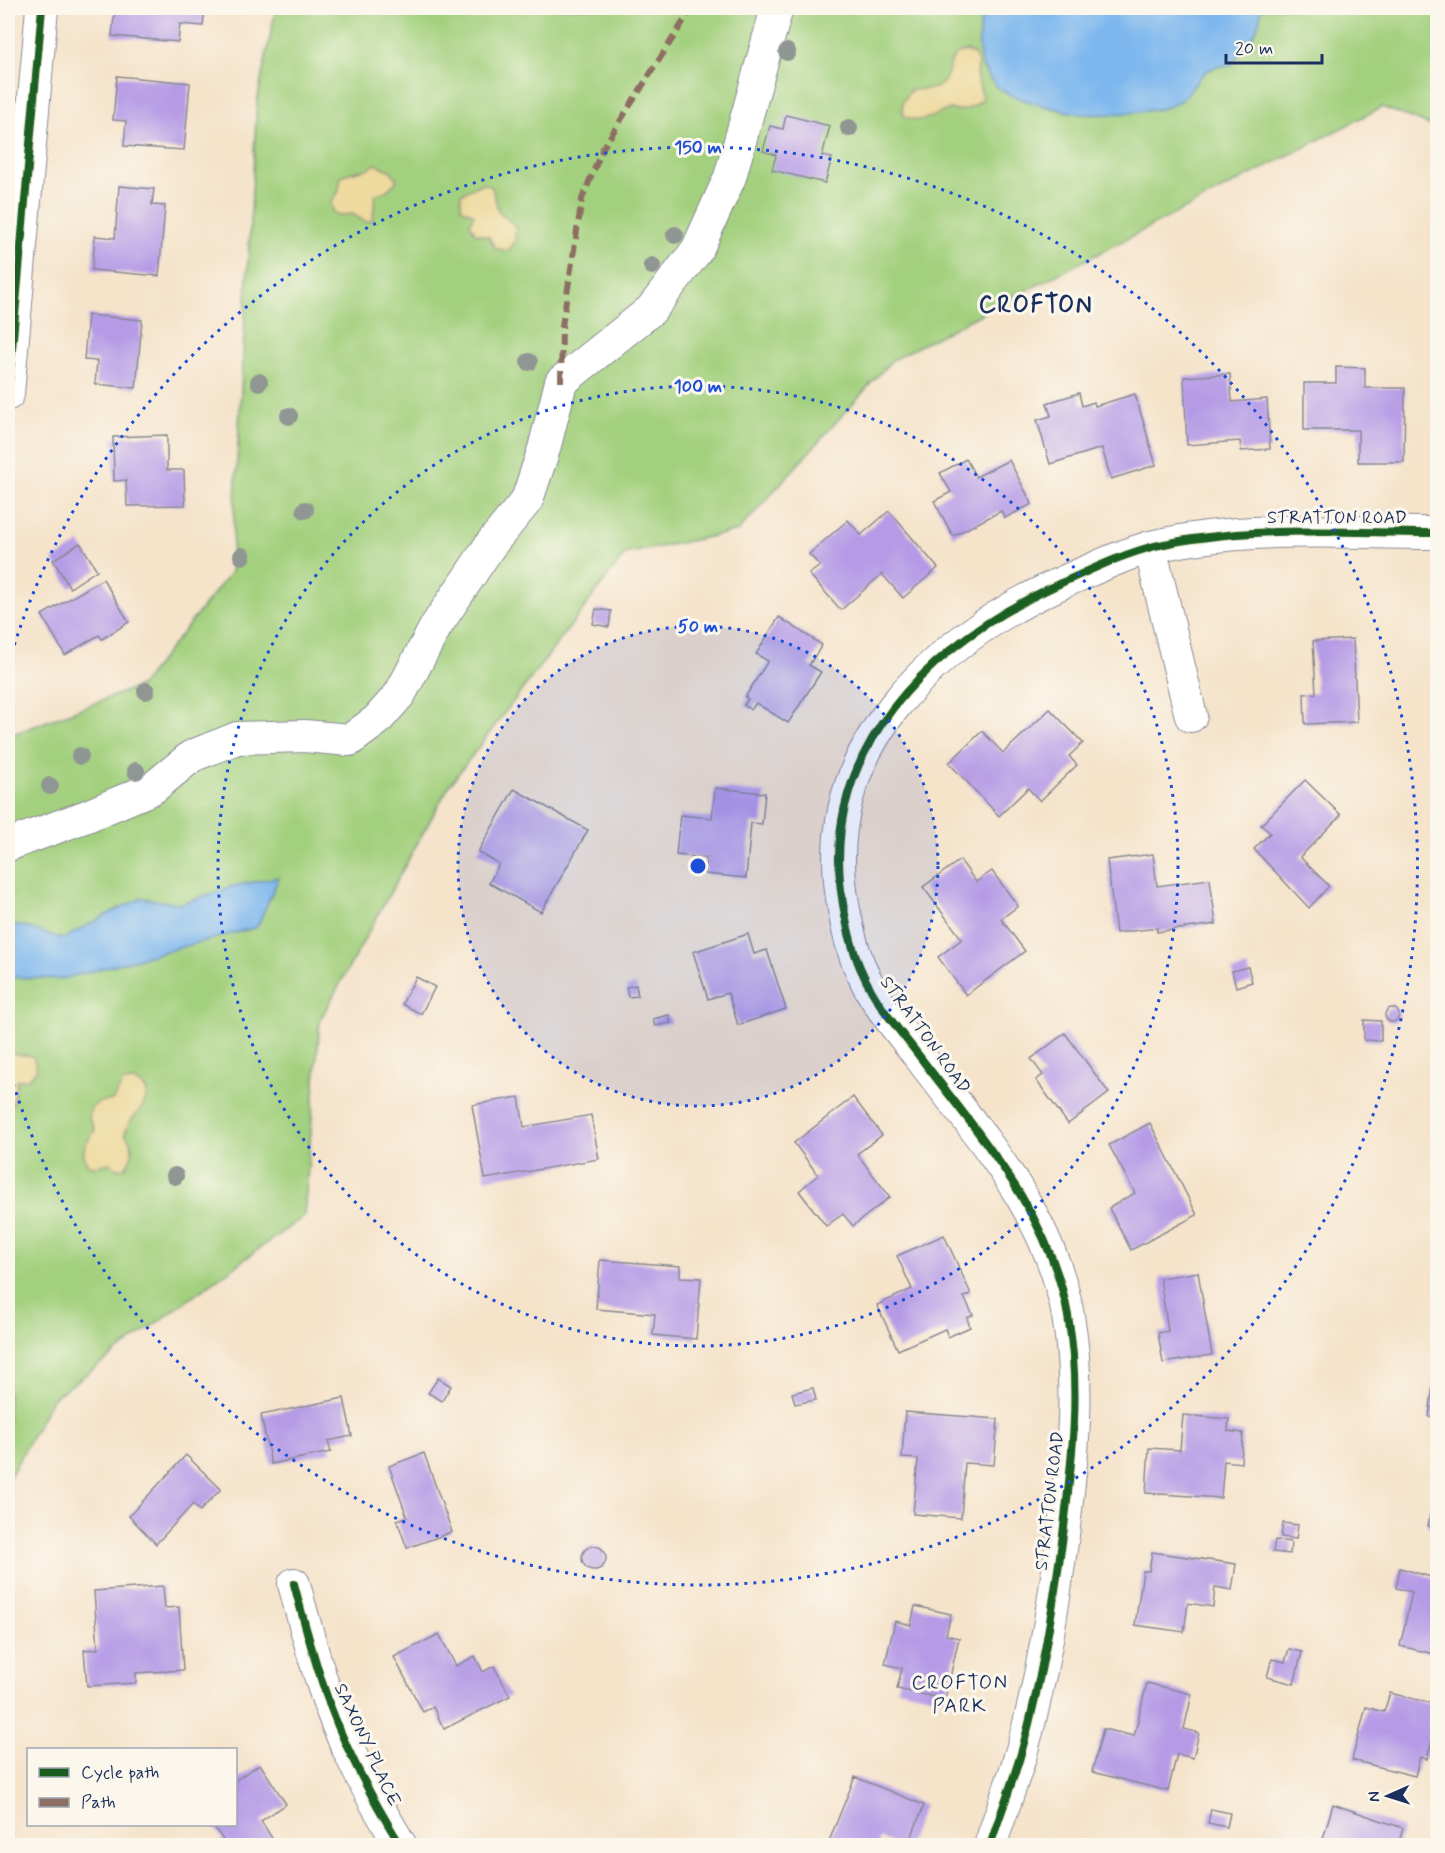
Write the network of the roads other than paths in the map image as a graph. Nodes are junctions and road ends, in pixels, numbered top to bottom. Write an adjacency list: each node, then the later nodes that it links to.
1 (42, 8): 3 (street)
2 (777, 8): 7 (street)
3 (8, 394)
4 (1437, 533): 5 (street, STRATTON ROAD)
5 (1150, 547): 6 (street); 10 (street, STRATTON ROAD)
6 (1191, 716)
7 (8, 845)
8 (294, 1584): 9 (street, SAXONY PLACE)
9 (401, 1845)
10 (990, 1845)

